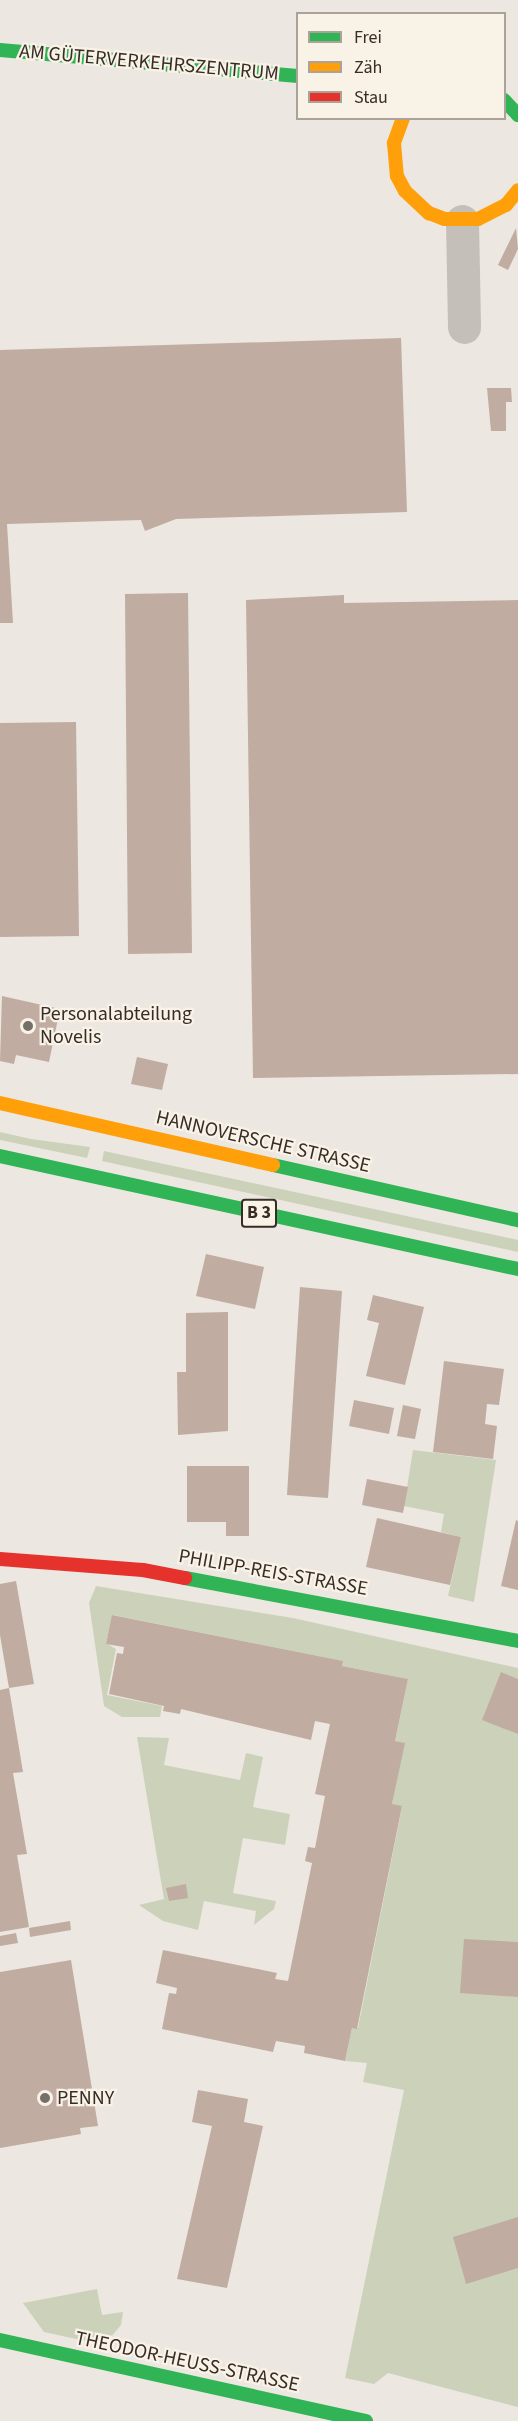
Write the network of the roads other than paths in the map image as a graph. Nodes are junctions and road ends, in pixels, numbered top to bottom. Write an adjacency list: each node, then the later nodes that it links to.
1 (0, 50): 2 (street, AM GÜTERVERKEHRSZENTRUM)
2 (296, 76)
3 (506, 102): 4 (street)
4 (518, 115)
5 (403, 120): 7 (street)
6 (518, 190): 7 (street)
7 (462, 221): 8 (street)
8 (464, 327)
9 (0, 1103): 11 (street, HANNOVERSCHE STRASSE)
10 (0, 1156): 12 (street, B 3)
11 (518, 1220)
12 (518, 1269)
13 (0, 1559): 14 (street, PHILIPP-REIS-STRASSE)
14 (518, 1641)
15 (0, 2340): 16 (street, THEODOR-HEUSS-STRASSE)
16 (366, 2421)

